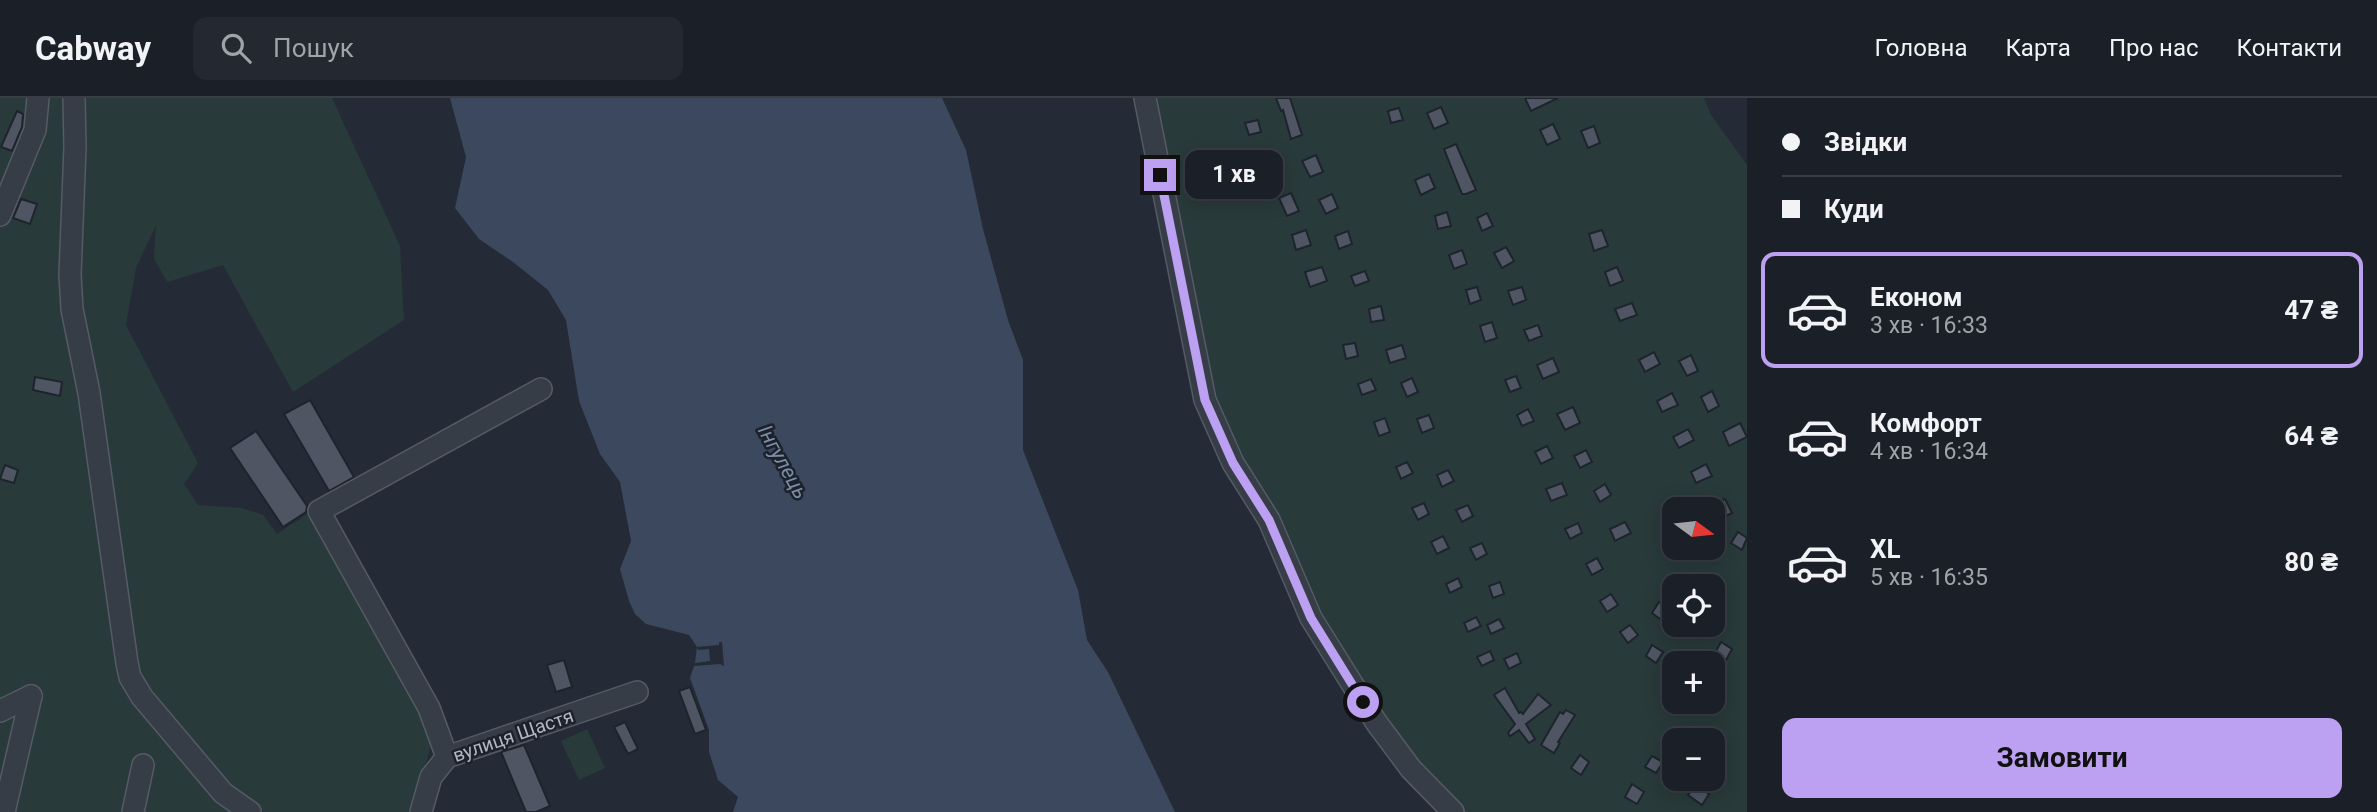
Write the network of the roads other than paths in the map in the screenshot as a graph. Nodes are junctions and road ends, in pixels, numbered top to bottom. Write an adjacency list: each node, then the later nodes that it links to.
1 (38, 98): 4 (street)
2 (74, 98): 12 (street)
3 (1145, 98): 14 (street)
4 (0, 215)
5 (541, 389): 8 (street)
6 (638, 692): 8 (street, вулиця Щастя)
7 (0, 711): 10 (street)
8 (447, 757): 13 (street, вулиця Щастя)
9 (143, 765): 11 (street)
10 (4, 812)
11 (133, 812)
12 (250, 812)
13 (421, 812)
14 (1454, 812)

